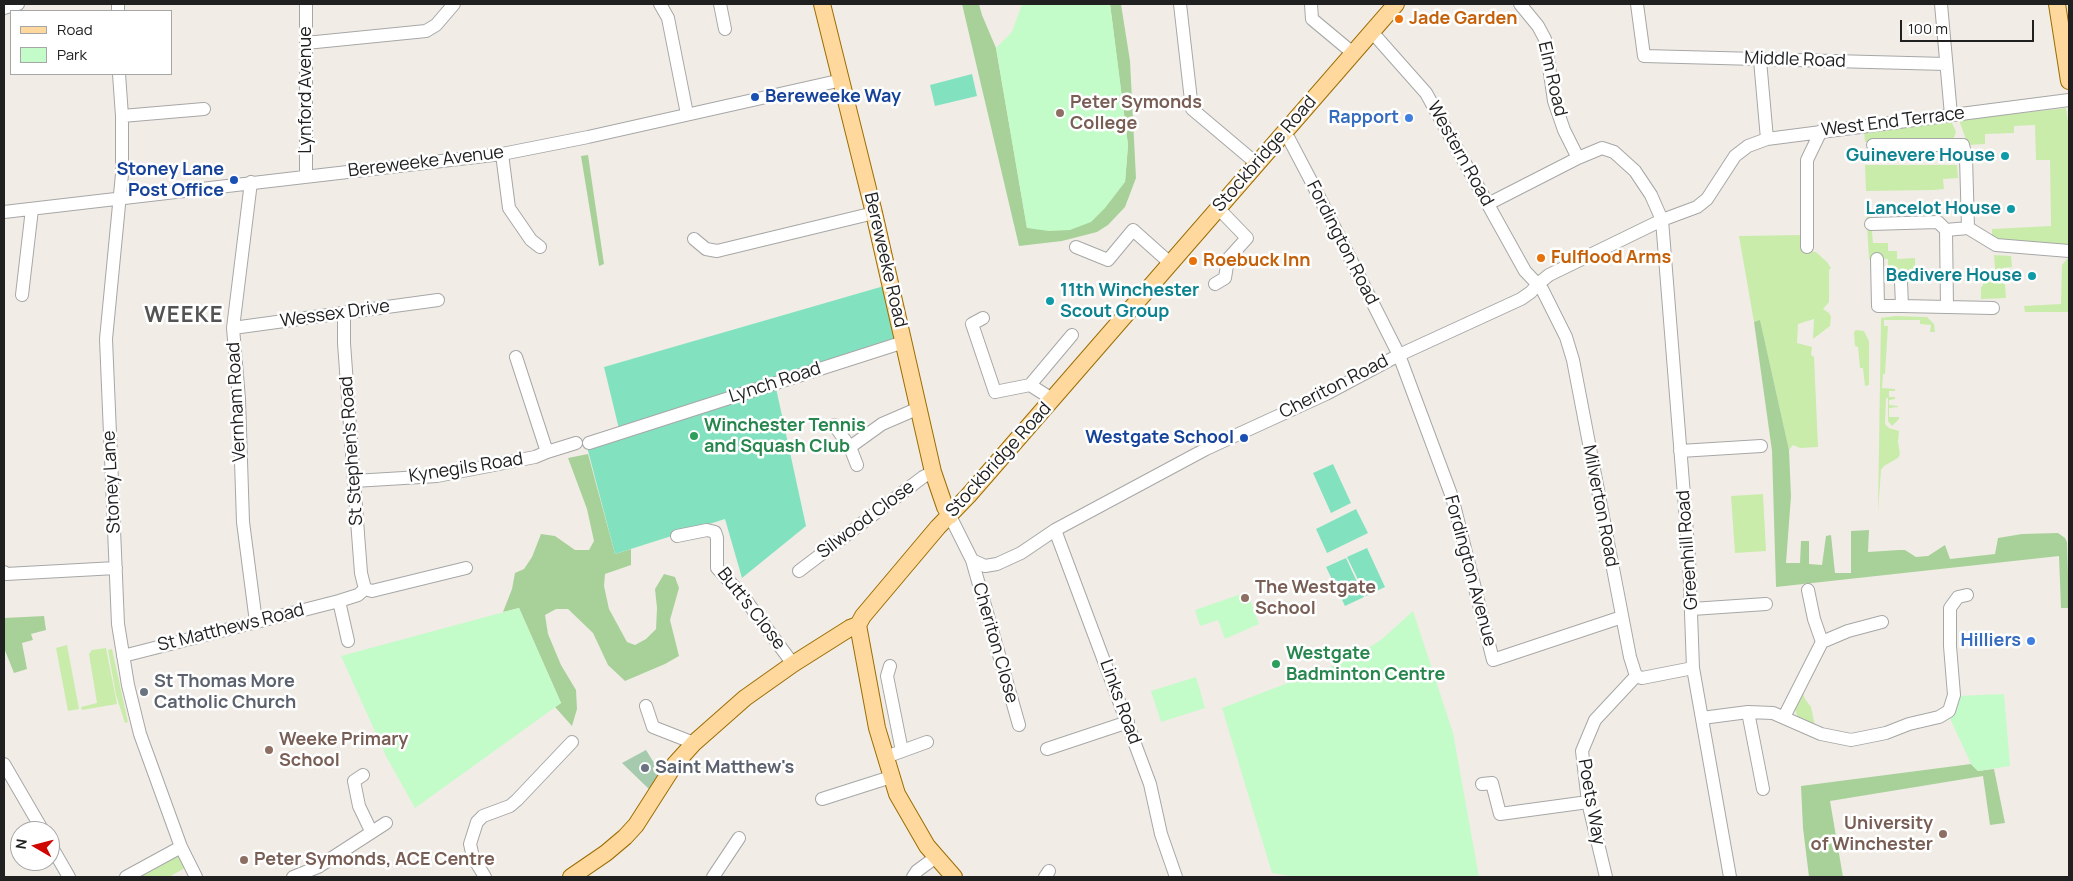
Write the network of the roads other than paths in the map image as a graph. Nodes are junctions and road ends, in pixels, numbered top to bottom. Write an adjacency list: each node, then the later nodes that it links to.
1 (18, 4): 14 (street)
2 (306, 4): 17 (street, Lynford Avenue)
3 (454, 4): 17 (street)
4 (660, 4): 26 (street)
5 (720, 4): 15 (street)
6 (822, 4): 22 (main road, Bereweeke Road)
7 (1180, 4): 35 (street)
8 (1310, 4): 18 (street)
9 (1396, 4): 16 (main road, Stockbridge Road)
10 (1520, 4): 34 (street, Elm Road)
11 (1637, 4): 19 (street, Middle Road)
12 (1941, 4): 20 (street)
13 (2057, 4): 23 (main road)
14 (4, 8)
15 (725, 29)
16 (1372, 32): 18 (main road, Stockbridge Road); 40 (street, Western Road)
17 (306, 43): 37 (street, Lynford Avenue)
18 (1354, 54): 30 (main road, Stockbridge Road)
19 (1760, 60): 20 (street, Middle Road); 31 (street)
20 (1946, 64): 27 (street)
21 (119, 75): 28 (street, Stoney Lane)
22 (842, 80): 26 (street, Bereweeke Avenue); 44 (main road, Bereweeke Road)
23 (2069, 81)
24 (2069, 100): 27 (street, West End Terrace)
25 (204, 109): 28 (street)
26 (686, 114): 33 (street, Bereweeke Avenue)
27 (1951, 115): 29 (street, West End Terrace)
28 (122, 116): 39 (street, Stoney Lane)
29 (1821, 131): 31 (street, West End Terrace); 52 (street)
30 (1283, 134): 35 (main road, Stockbridge Road); 69 (street, Fordington Road)
31 (1767, 139): 36 (street, West End Terrace)
32 (1873, 145): 47 (street)
33 (502, 154): 37 (street, Bereweeke Avenue); 51 (street)
34 (1578, 158): 40 (street, Greenhill Road); 45 (street, Greenhill Road)
35 (1256, 163): 41 (main road, Stockbridge Road)
36 (1726, 166): 45 (street, Cheriton Road)
37 (306, 176): 38 (street, Bereweeke Avenue)
38 (251, 182): 39 (street, Bereweeke Avenue); 66 (street, Vernham Road)
39 (121, 198): 42 (street, Bereweeke Avenue); 88 (street, Stoney Lane)
40 (1488, 204): 58 (street, Western Road)
41 (1218, 208): 55 (main road, Stockbridge Road); 57 (street)
42 (32, 209): 43 (street, Bereweeke Avenue); 59 (street)
43 (4, 212)
44 (874, 213): 49 (street); 68 (main road, Bereweeke Road)
45 (1662, 220): 58 (street, Cheriton Road); 79 (street, Greenhill Road)
46 (1871, 224): 48 (street)
47 (1968, 228): 48 (street); 53 (street)
48 (1946, 230): 62 (street)
49 (694, 239)
50 (1076, 246): 55 (street)
51 (540, 247)
52 (1807, 247)
53 (2069, 251)
54 (1878, 260): 61 (street)
55 (1170, 263): 72 (main road, Stockbridge Road)
56 (1901, 282): 61 (street)
57 (1215, 284)
58 (1538, 284): 69 (street, Cheriton Road); 98 (street, Milverton Road)
59 (22, 295)
60 (438, 300): 64 (street, Wessex Drive)
61 (1902, 306): 62 (street)
62 (1947, 307): 63 (street)
63 (1993, 308)
64 (344, 314): 66 (street, Wessex Drive); 83 (street, St Stephen's Road)
65 (983, 318): 71 (street)
66 (232, 328): 99 (street, Vernham Road)
67 (1072, 335): 71 (street)
68 (904, 342): 73 (main road, Bereweeke Road); 76 (street, Lynch Road)
69 (1399, 355): 85 (street, Cheriton Road); 98 (street, Fordington Avenue)
70 (516, 356): 80 (street)
71 (1030, 385): 72 (street)
72 (1052, 399): 84 (main road, Stockbridge Road)
73 (919, 408): 78 (street); 82 (main road, Bereweeke Road)
74 (834, 425): 78 (street)
75 (576, 443): 80 (street, Kynegils Road)
76 (589, 443)
77 (1761, 446): 79 (street)
78 (850, 447): 81 (street)
79 (1680, 451): 97 (street, Greenhill Road)
80 (547, 452): 83 (street, Kynegils Road)
81 (857, 465)
82 (933, 472): 84 (main road, Bereweeke Road); 90 (street, Silwood Close)
83 (354, 480): 92 (street, St Stephen's Road)
84 (950, 516): 87 (street); 101 (main road, Stockbridge Road)
85 (1054, 530): 87 (street, Cheriton Road); 113 (street, Links Road)
86 (677, 536): 105 (street, Butt's Close)
87 (972, 560): 114 (street, Cheriton Close)
88 (116, 568): 91 (street); 104 (street, Stoney Lane)
89 (466, 568): 92 (street, St Matthews Road)
90 (799, 570)
91 (4, 572)
92 (365, 589): 95 (street, St Matthews Road)
93 (1808, 590): 103 (street)
94 (1967, 595): 111 (street)
95 (339, 601): 99 (street, St Matthews Road); 102 (street)
96 (1766, 604): 97 (street)
97 (1692, 609): 107 (street, Greenhill Road)
98 (1622, 618): 108 (street, Milverton Road)
99 (256, 622): 104 (street, St Matthews Road)
100 (1882, 622): 103 (street)
101 (858, 625): 105 (main road, Stockbridge Road); 120 (main road)
102 (348, 641)
103 (1822, 642): 111 (street)
104 (123, 656): 132 (street, Stoney Lane)
105 (793, 664): 117 (main road, Stockbridge Road)
106 (890, 666): 119 (street)
107 (1693, 668): 108 (street); 112 (street, Greenhill Road)
108 (1636, 676): 127 (street, Poets Way)
109 (646, 706): 117 (street)
110 (1748, 712): 111 (street); 112 (street); 125 (street)
111 (1784, 717)
112 (1702, 718): 146 (street, Greenhill Road)
113 (1128, 722): 118 (street); 144 (street, Links Road)
114 (1019, 725)
115 (572, 742): 139 (street)
116 (927, 742): 119 (street)
117 (694, 743): 140 (main road, Stockbridge Road)
118 (1048, 749)
119 (902, 751): 120 (street)
120 (884, 757): 123 (main road)
121 (4, 764): 128 (street)
122 (363, 775): 130 (street)
123 (891, 776): 126 (street); 133 (main road)
124 (1482, 784): 127 (street)
125 (1763, 789)
126 (822, 799)
127 (1588, 802): 145 (street, Poets Way)
128 (37, 821)
129 (386, 823): 130 (street)
130 (371, 831): 138 (street)
131 (739, 838): 141 (street)
132 (181, 847): 135 (street, Stoney Lane); 137 (street)
133 (936, 857): 142 (street); 143 (main road)
134 (60, 861): 136 (street)
135 (190, 875)
136 (69, 877)
137 (126, 877)
138 (293, 877)
139 (485, 877)
140 (571, 877)
141 (713, 877)
142 (913, 877)
143 (954, 877)
144 (1176, 877)
145 (1606, 877)
146 (1730, 877)

